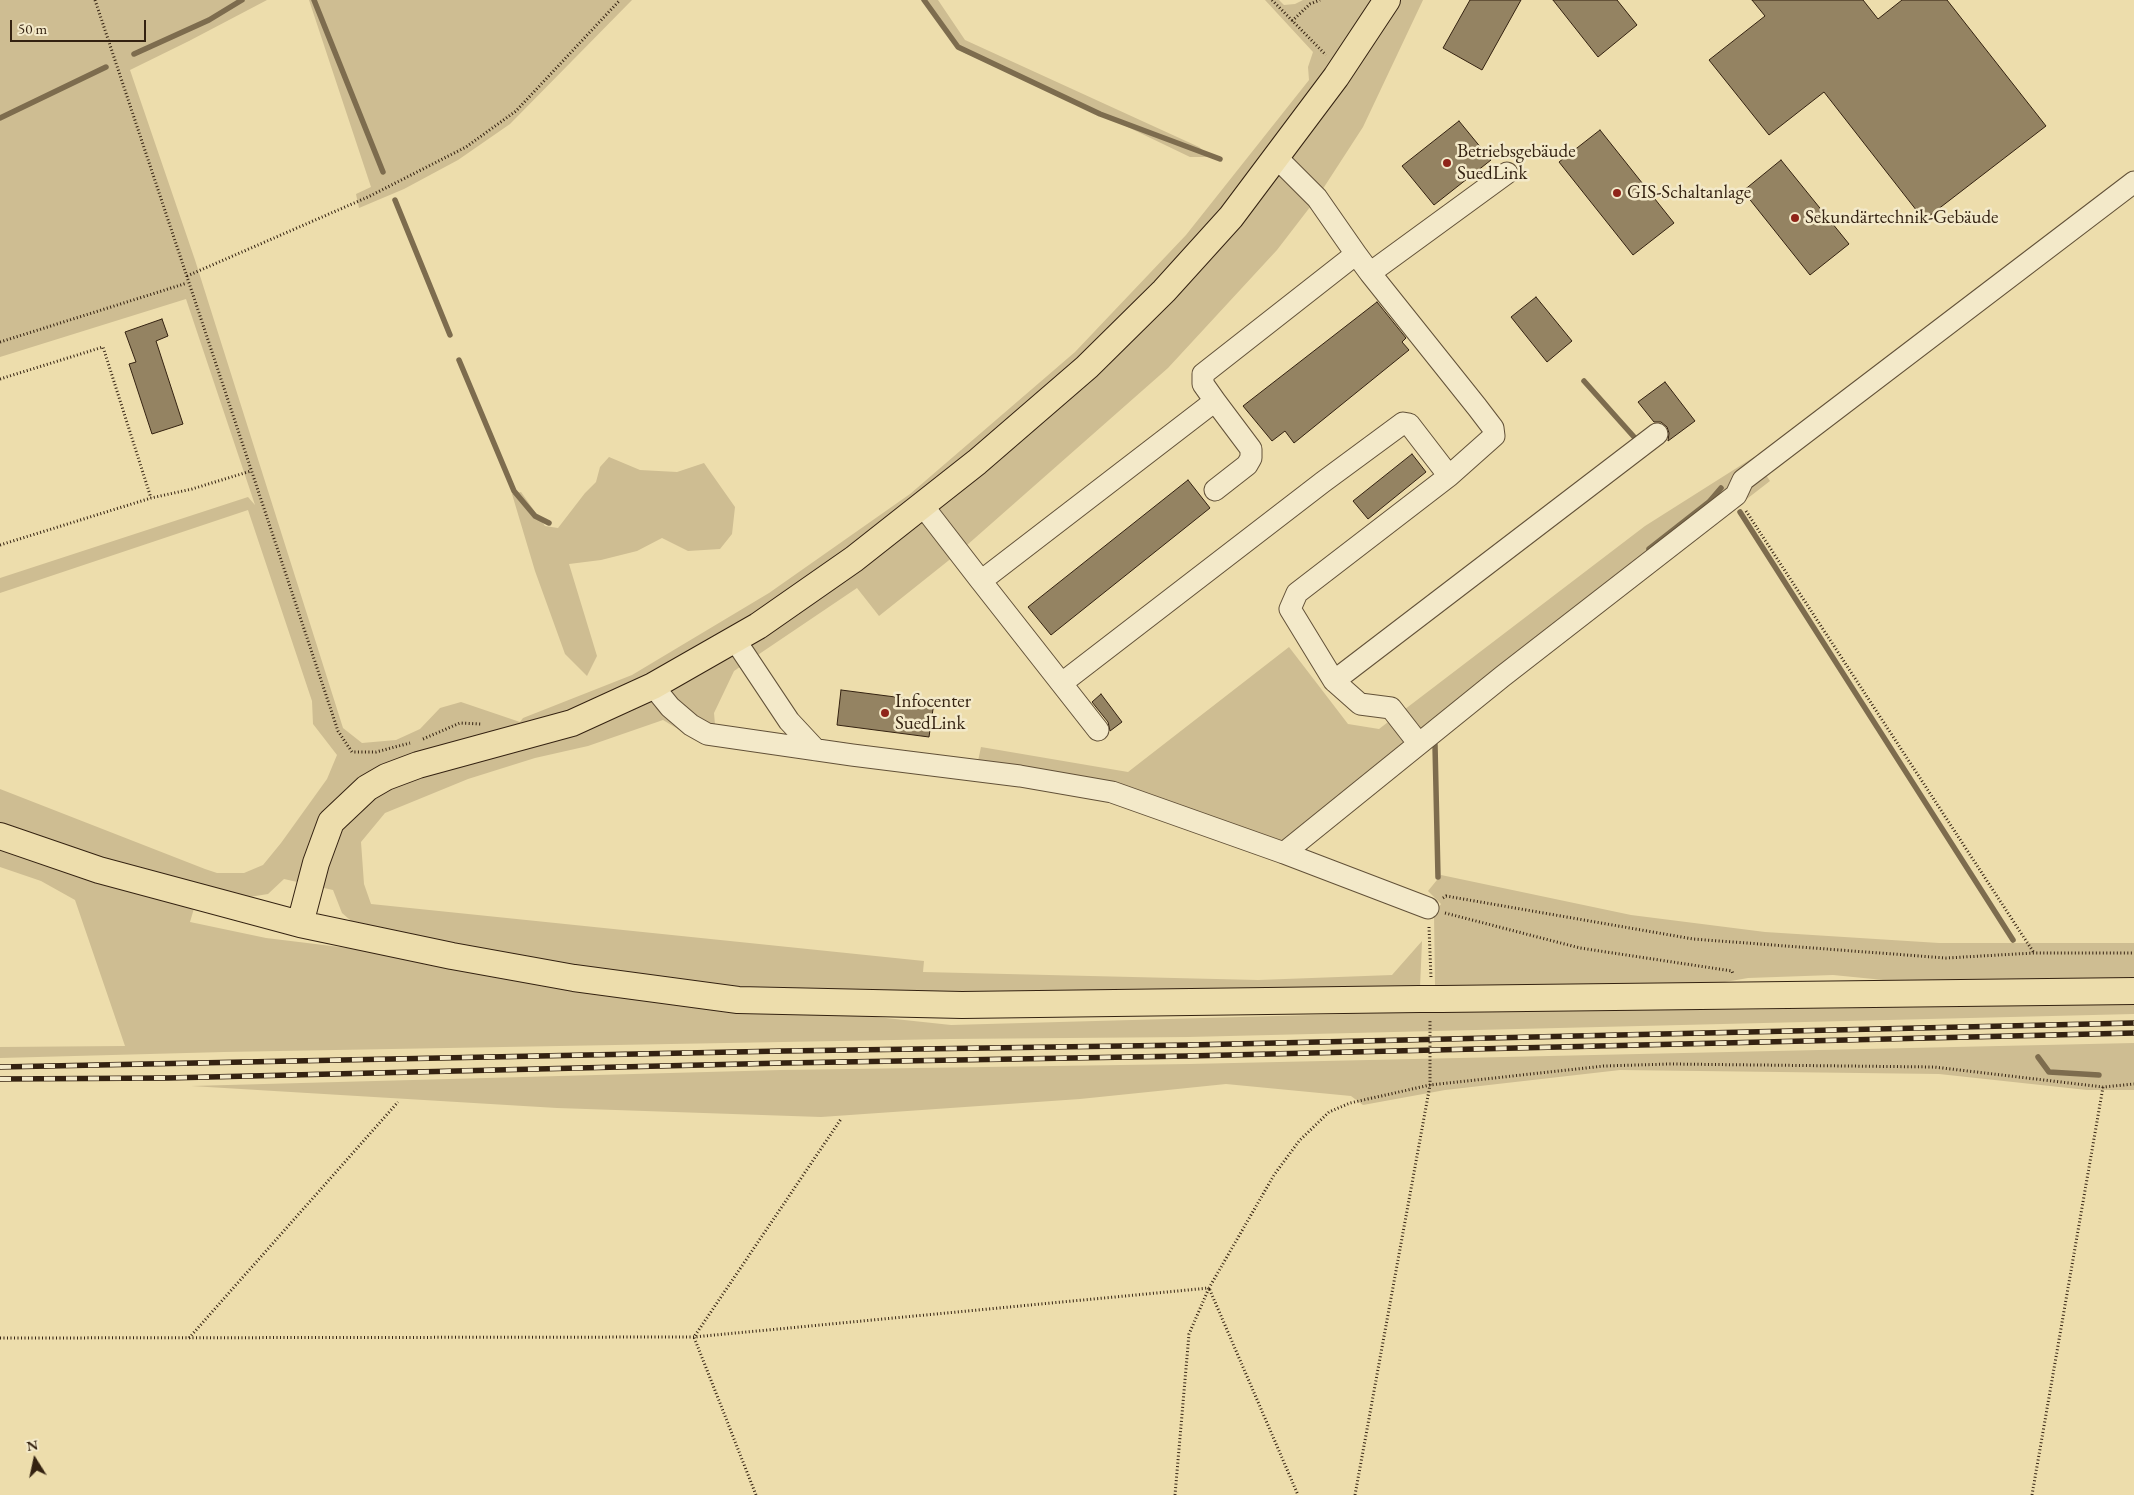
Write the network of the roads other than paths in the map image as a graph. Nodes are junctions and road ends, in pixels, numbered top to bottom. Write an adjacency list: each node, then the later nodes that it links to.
1 (1387, 0): 2 (main road)
2 (1276, 157): 5 (lane); 11 (main road)
3 (1507, 173): 6 (lane)
4 (2134, 182): 18 (lane)
5 (1356, 254): 6 (lane); 7 (lane)
6 (1370, 273): 9 (lane)
7 (1214, 401): 10 (lane); 12 (lane)
8 (1657, 434): 14 (lane)
9 (1449, 476): 14 (lane); 15 (lane)
10 (1215, 490)
11 (923, 506): 12 (lane); 13 (main road)
12 (981, 581): 15 (lane)
13 (734, 640): 16 (main road); 19 (lane)
14 (1334, 681): 18 (lane)
15 (1062, 683): 17 (lane)
16 (653, 686): 19 (lane); 23 (main road)
17 (1098, 730)
18 (1419, 744): 21 (lane)
19 (816, 750): 21 (lane)
20 (0, 836): 23 (main road)
21 (1284, 853): 22 (lane)
22 (1428, 908)
23 (300, 924): 24 (main road)
24 (2134, 991)

